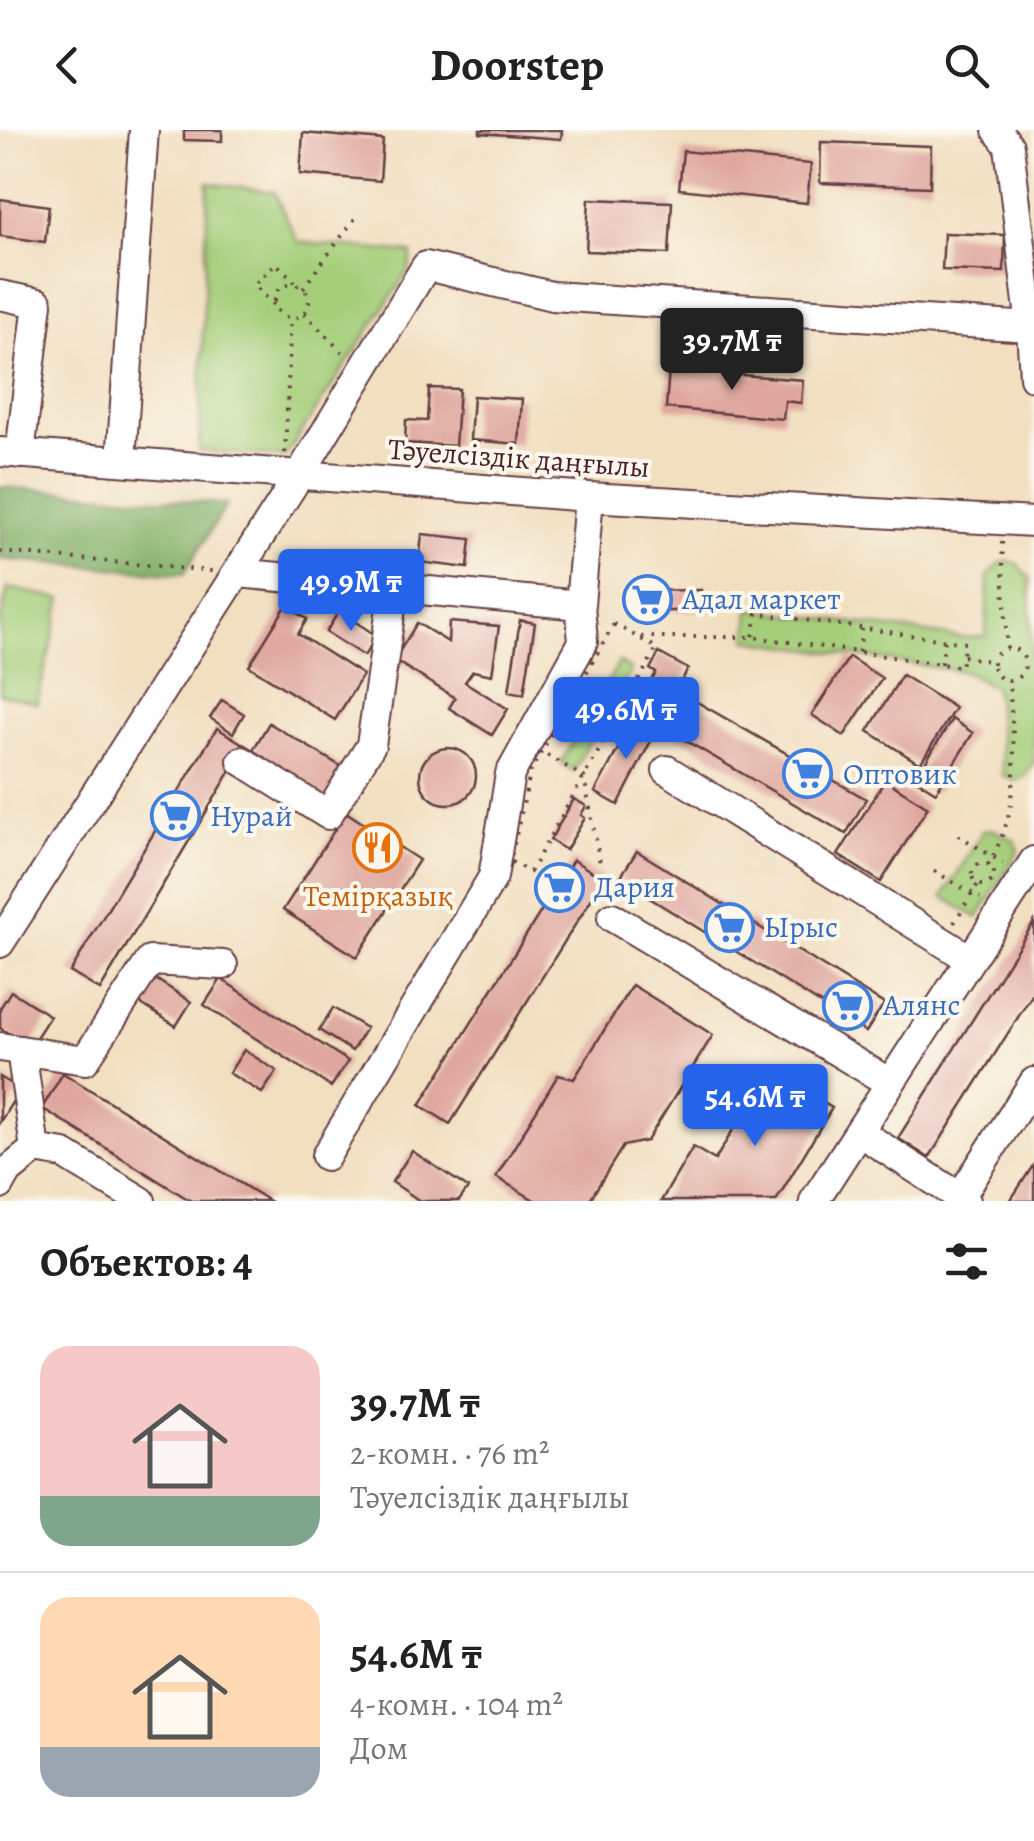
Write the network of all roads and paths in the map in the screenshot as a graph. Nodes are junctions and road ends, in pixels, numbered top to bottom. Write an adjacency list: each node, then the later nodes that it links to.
1 (144, 130): 13 (street)
2 (1013, 138): 9 (street)
3 (359, 213): 4 (path)
4 (300, 286): 6 (path); 6 (path); 7 (path)
5 (0, 295): 12 (street)
6 (276, 307): 8 (path)
7 (304, 313): 8 (path); 10 (path)
8 (291, 318): 14 (path)
9 (1031, 326): 10 (street); 11 (street)
10 (361, 373): 14 (street)
11 (1034, 377)
12 (10, 453): 13 (street, Тәуелсіздік даңғылы)
13 (121, 461): 14 (street, Тәуелсіздік даңғылы)
14 (293, 474): 15 (street, Тәуелсіздік даңғылы); 19 (street)
15 (588, 497): 16 (street, Тәуелсіздік даңғылы); 21 (street)
16 (1001, 522): 17 (street, Тәуелсіздік даңғылы); 26 (path)
17 (1034, 522)
18 (0, 552): 19 (path)
19 (237, 574): 20 (street); 49 (street)
20 (394, 588): 21 (street); 35 (street)
21 (580, 605): 57 (street)
22 (862, 628): 24 (path); 25 (path); 27 (path)
23 (638, 637): 24 (path); 34 (path); 37 (path)
24 (753, 637): 27 (path)
25 (944, 640): 28 (path); 30 (path)
26 (1007, 648): 29 (path); 31 (path)
27 (859, 652): 30 (path)
28 (962, 656): 29 (path); 30 (path)
29 (993, 662): 33 (path)
30 (941, 664)
31 (1025, 666): 32 (path); 33 (path)
32 (1032, 667)
33 (1009, 680): 39 (path)
34 (541, 752): 37 (path); 37 (path)
35 (242, 761)
36 (667, 770): 48 (street)
37 (584, 777): 40 (path)
38 (958, 835): 39 (path)
39 (993, 856): 41 (path); 42 (path)
40 (600, 864)
41 (988, 864): 44 (path); 44 (path)
42 (1029, 868): 46 (street)
43 (934, 871): 45 (path)
44 (978, 884): 45 (path)
45 (972, 893): 46 (path); 48 (path)
46 (1001, 912): 50 (street)
47 (612, 917): 54 (street)
48 (942, 942): 50 (street)
49 (0, 943)
50 (970, 959): 54 (street)
51 (222, 965): 52 (street)
52 (11, 1048): 56 (street)
53 (1034, 1082): 59 (street)
54 (890, 1083): 55 (street)
55 (859, 1132): 59 (street); 61 (street)
56 (35, 1148): 58 (street); 60 (street)
57 (326, 1156)
58 (0, 1185)
59 (963, 1199)
60 (140, 1201)
61 (814, 1201)

